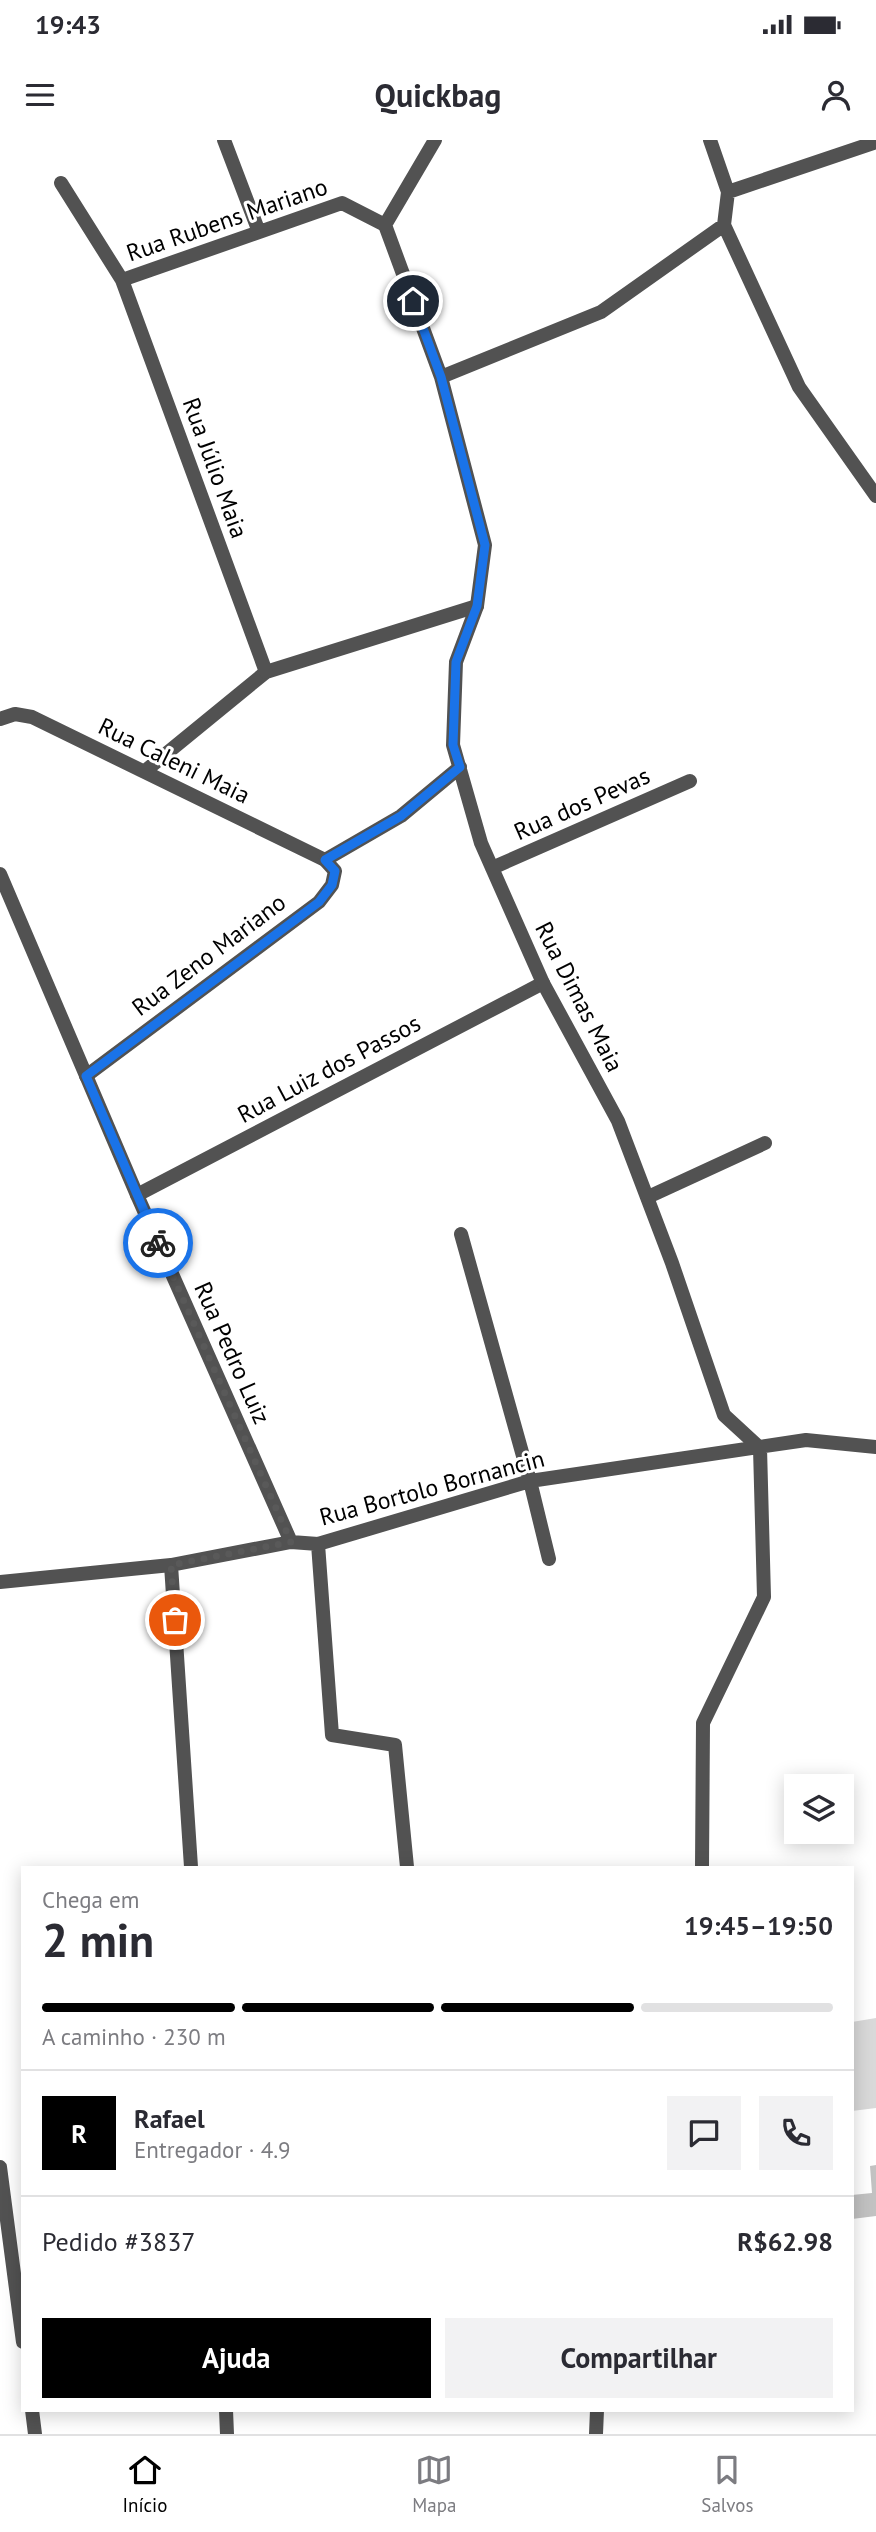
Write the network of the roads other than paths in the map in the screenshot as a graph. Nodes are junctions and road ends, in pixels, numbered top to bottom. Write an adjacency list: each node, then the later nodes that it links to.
1 (224, 140): 9 (street)
2 (435, 140): 7 (street)
3 (710, 140): 6 (street)
4 (876, 142): 6 (street)
5 (61, 183): 10 (street, Rua Júlio Maia)
6 (728, 192): 8 (street)
7 (385, 225): 9 (street, Rua Rubens Mariano); 11 (street, Rua Dimas Maia)
8 (724, 225): 11 (street); 12 (street)
9 (259, 232): 10 (street, Rua Rubens Mariano)
10 (122, 280): 14 (street, Rua Júlio Maia)
11 (441, 377): 13 (street, Rua Dimas Maia)
12 (876, 496)
13 (477, 606): 14 (street); 16 (street, Rua Dimas Maia)
14 (266, 672): 17 (street)
15 (0, 719): 17 (street, Rua Caleni Maia)
16 (460, 767): 19 (street); 20 (street, Rua Dimas Maia)
17 (145, 771): 19 (street, Rua Caleni Maia)
18 (690, 781): 20 (street, Rua dos Pevas)
19 (325, 860): 23 (street, Rua Zeno Mariano)
20 (492, 868): 22 (street, Rua Dimas Maia)
21 (0, 874): 23 (street, Rua Pedro Luiz)
22 (542, 983): 25 (street, Rua Luiz dos Passos); 26 (street, Rua Dimas Maia)
23 (86, 1076): 25 (street, Rua Pedro Luiz)
24 (765, 1143): 26 (street)
25 (137, 1195): 31 (street, Rua Pedro Luiz)
26 (648, 1197): 29 (street, Rua Dimas Maia)
27 (461, 1234): 30 (street)
28 (876, 1447): 29 (street, Rua Bortolo Bornancin)
29 (760, 1448): 30 (street, Rua Bortolo Bornancin); 38 (street)
30 (530, 1481): 32 (street, Rua Bortolo Bornancin); 33 (street)
31 (291, 1542): 32 (street, Rua Bortolo Bornancin); 34 (street, Rua Bortolo Bornancin)
32 (318, 1544): 37 (street)
33 (549, 1559)
34 (171, 1565): 35 (street, Rua Bortolo Bornancin); 36 (street)
35 (0, 1582)
36 (191, 1866)
37 (407, 1866)
38 (702, 1866)
39 (0, 2167): 40 (street)
40 (21, 2327)
41 (32, 2412): 44 (street)
42 (226, 2412): 45 (street)
43 (597, 2412): 46 (street)
44 (35, 2434)
45 (227, 2434)
46 (596, 2434)

